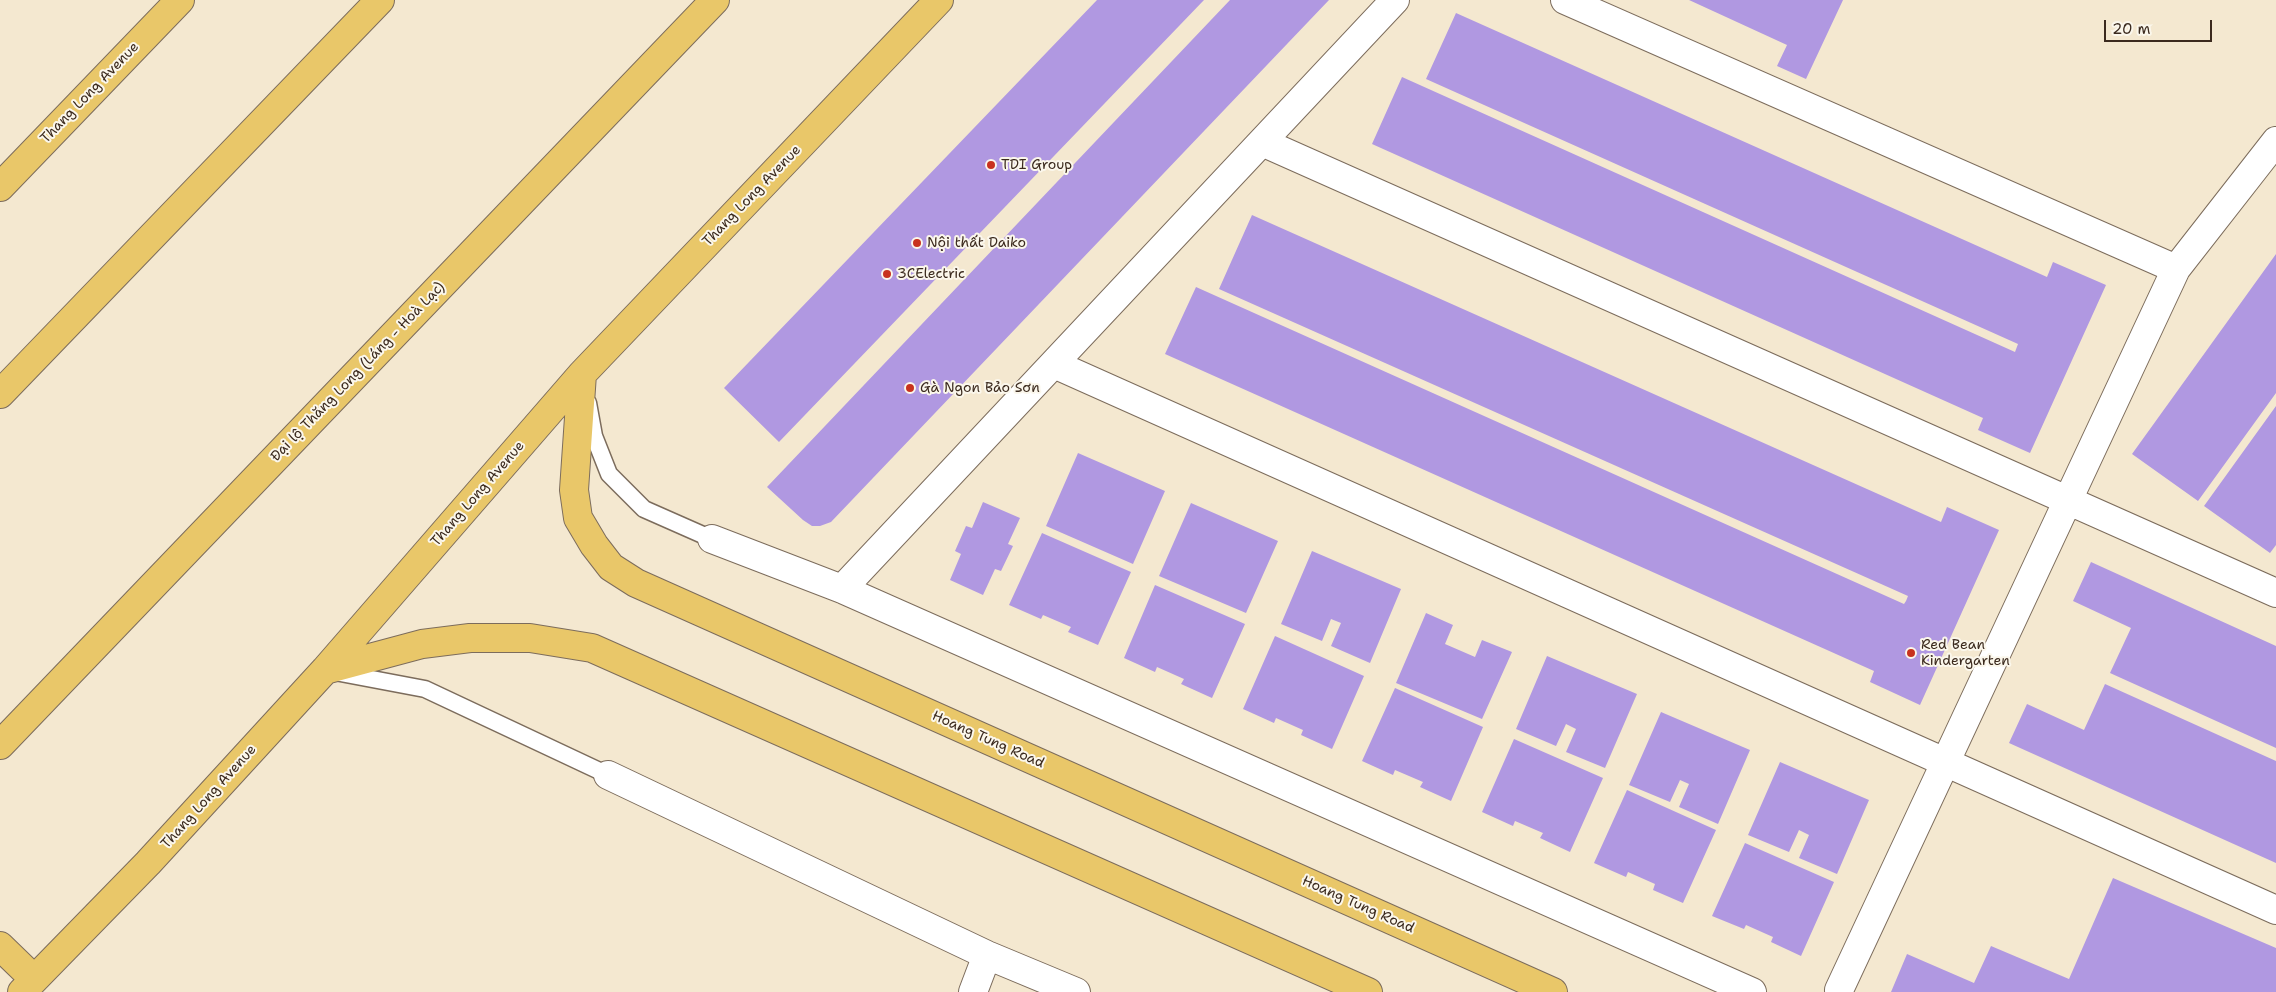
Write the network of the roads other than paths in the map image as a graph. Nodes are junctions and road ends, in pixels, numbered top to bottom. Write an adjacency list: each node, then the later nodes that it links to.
1 (180, 0): 9 (main road, Thang Long Avenue)
2 (380, 0): 13 (main road)
3 (715, 0): 19 (main road, Đại lộ Thăng Long (Láng - Hoà Lạc))
4 (939, 0): 12 (main road, Thang Long Avenue)
5 (1395, 0): 8 (street)
6 (1566, 0): 10 (street)
7 (2276, 141): 10 (street)
8 (1262, 142): 11 (street); 14 (street)
9 (0, 187)
10 (2176, 269): 14 (street)
11 (1054, 364): 16 (street); 20 (street)
12 (582, 374): 15 (lane); 18 (main road, Thang Long Avenue); 30 (main road, Hoang Tung Road)
13 (0, 394)
14 (2069, 501): 17 (street); 20 (street)
15 (701, 534): 16 (street)
16 (842, 589): 31 (street)
17 (2276, 593)
18 (325, 670): 21 (lane); 25 (main road, Thang Long Avenue); 29 (main road)
19 (0, 745)
20 (1946, 764): 22 (street); 26 (street)
21 (597, 769): 24 (street)
22 (2276, 910)
23 (0, 946): 25 (main road)
24 (987, 956): 27 (street); 28 (street)
25 (28, 985)
26 (1839, 990)
27 (973, 992)
28 (1076, 992)
29 (1368, 992)
30 (1553, 992)
31 (1752, 992)

